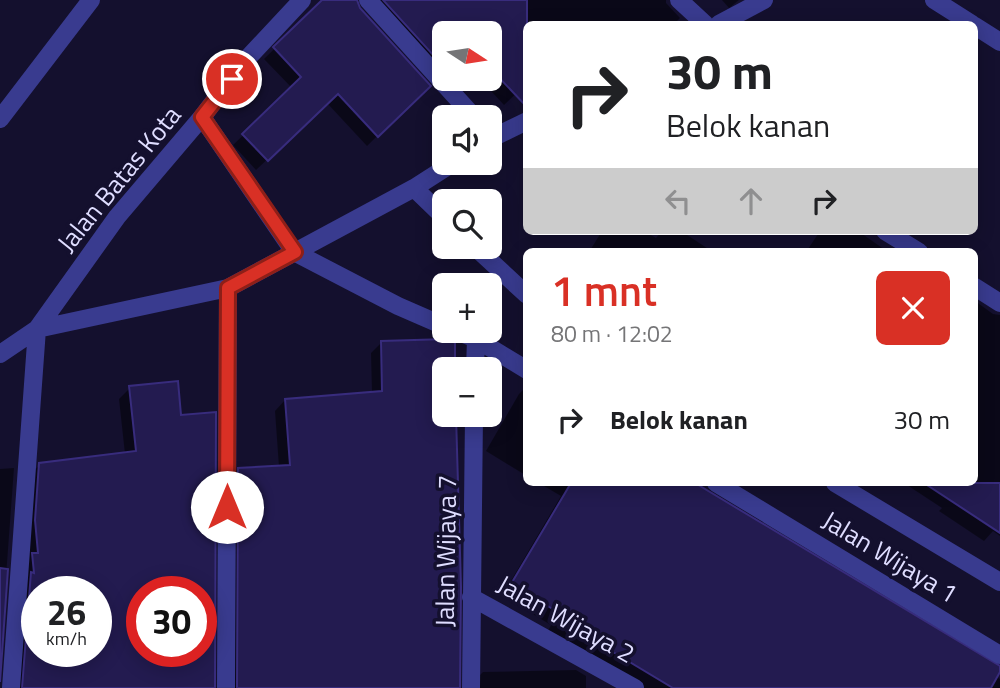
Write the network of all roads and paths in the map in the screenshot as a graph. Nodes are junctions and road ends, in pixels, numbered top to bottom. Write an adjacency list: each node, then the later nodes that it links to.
1 (91, 0): 14 (street)
2 (302, 0): 13 (street, Jalan Batas Kota)
3 (368, 0): 12 (street)
4 (679, 0): 7 (street)
5 (764, 0): 8 (street)
6 (934, 0): 9 (street)
7 (702, 21)
8 (725, 21)
9 (967, 21)
10 (978, 28): 11 (street)
11 (1000, 42)
12 (463, 105)
13 (202, 117): 22 (street); 29 (street, Jalan Batas Kota)
14 (0, 119)
15 (523, 123): 16 (street)
16 (502, 132)
17 (434, 175): 18 (street)
18 (414, 188): 19 (street); 22 (street)
19 (432, 205)
20 (891, 235): 21 (street)
21 (913, 248)
22 (295, 252): 26 (street); 28 (street)
23 (488, 259): 25 (street)
24 (978, 289): 27 (street)
25 (523, 291)
26 (228, 293): 29 (street); 41 (street)
27 (1000, 303)
28 (432, 321)
29 (37, 329): 31 (street, Jalan Batas Kota); 40 (street)
30 (483, 343): 32 (street)
31 (0, 354)
32 (523, 368)
33 (474, 427): 37 (street, Jalan Wijaya 7)
34 (721, 486): 38 (street, Jalan Wijaya 1)
35 (840, 486): 36 (street)
36 (1000, 582)
37 (471, 597): 39 (street, Jalan Wijaya 2); 42 (street, Jalan Wijaya 7)
38 (1000, 655)
39 (610, 680): 43 (street, Jalan Wijaya 2)
40 (11, 688)
41 (226, 688)
42 (471, 688)
43 (635, 688)

